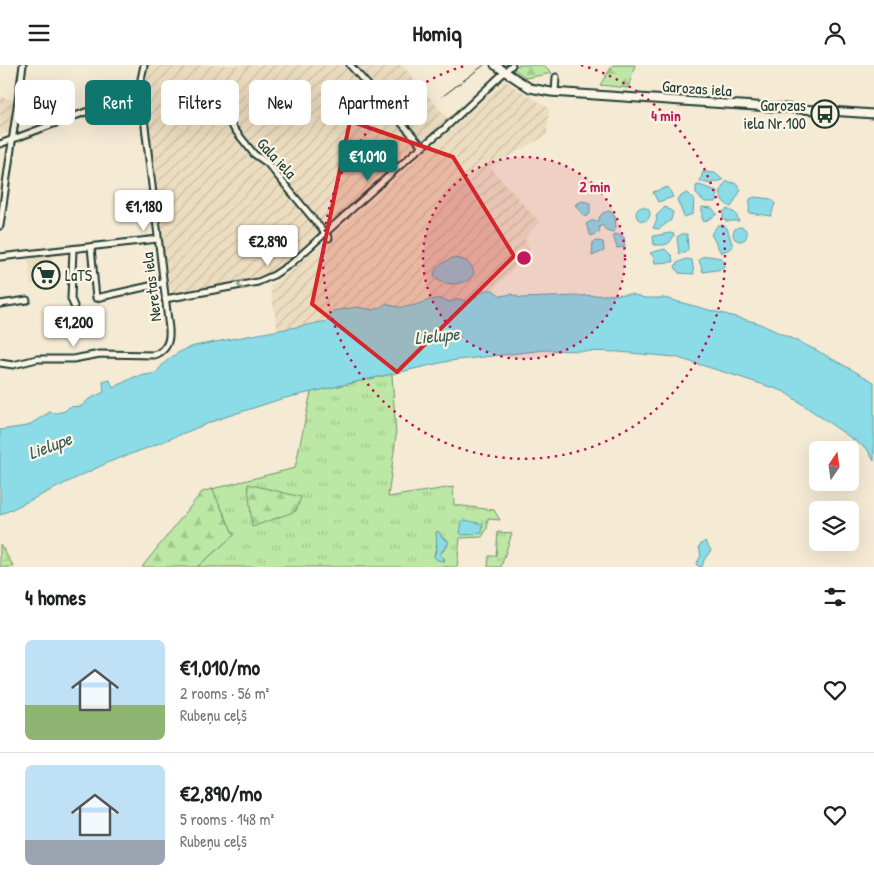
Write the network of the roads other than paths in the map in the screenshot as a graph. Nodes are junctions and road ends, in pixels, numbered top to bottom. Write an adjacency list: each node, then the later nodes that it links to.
1 (23, 65): 12 (street)
2 (144, 65): 17 (street, Neretas iela)
3 (350, 65): 14 (street)
4 (495, 65): 6 (main road, Garozas iela)
5 (512, 65): 6 (street)
6 (504, 72): 8 (main road, Garozas iela); 14 (street)
7 (556, 77): 8 (street)
8 (555, 93): 10 (main road, Garozas iela)
9 (85, 112): 12 (street)
10 (874, 114)
11 (231, 125): 16 (street, Gala iela)
12 (13, 139): 13 (street); 15 (street)
13 (0, 144)
14 (423, 147): 16 (street)
15 (0, 226)
16 (328, 236): 22 (street, one-way to 22)
17 (158, 239): 18 (street); 21 (street, Neretas iela)
18 (91, 247): 19 (street); 21 (street)
19 (73, 249): 20 (street); 25 (street)
20 (0, 257)
21 (163, 283): 22 (street, Neretas iela)
22 (165, 299): 26 (street, Neretas iela)
23 (26, 300): 24 (street)
24 (0, 304)
25 (74, 306)
26 (0, 363)

